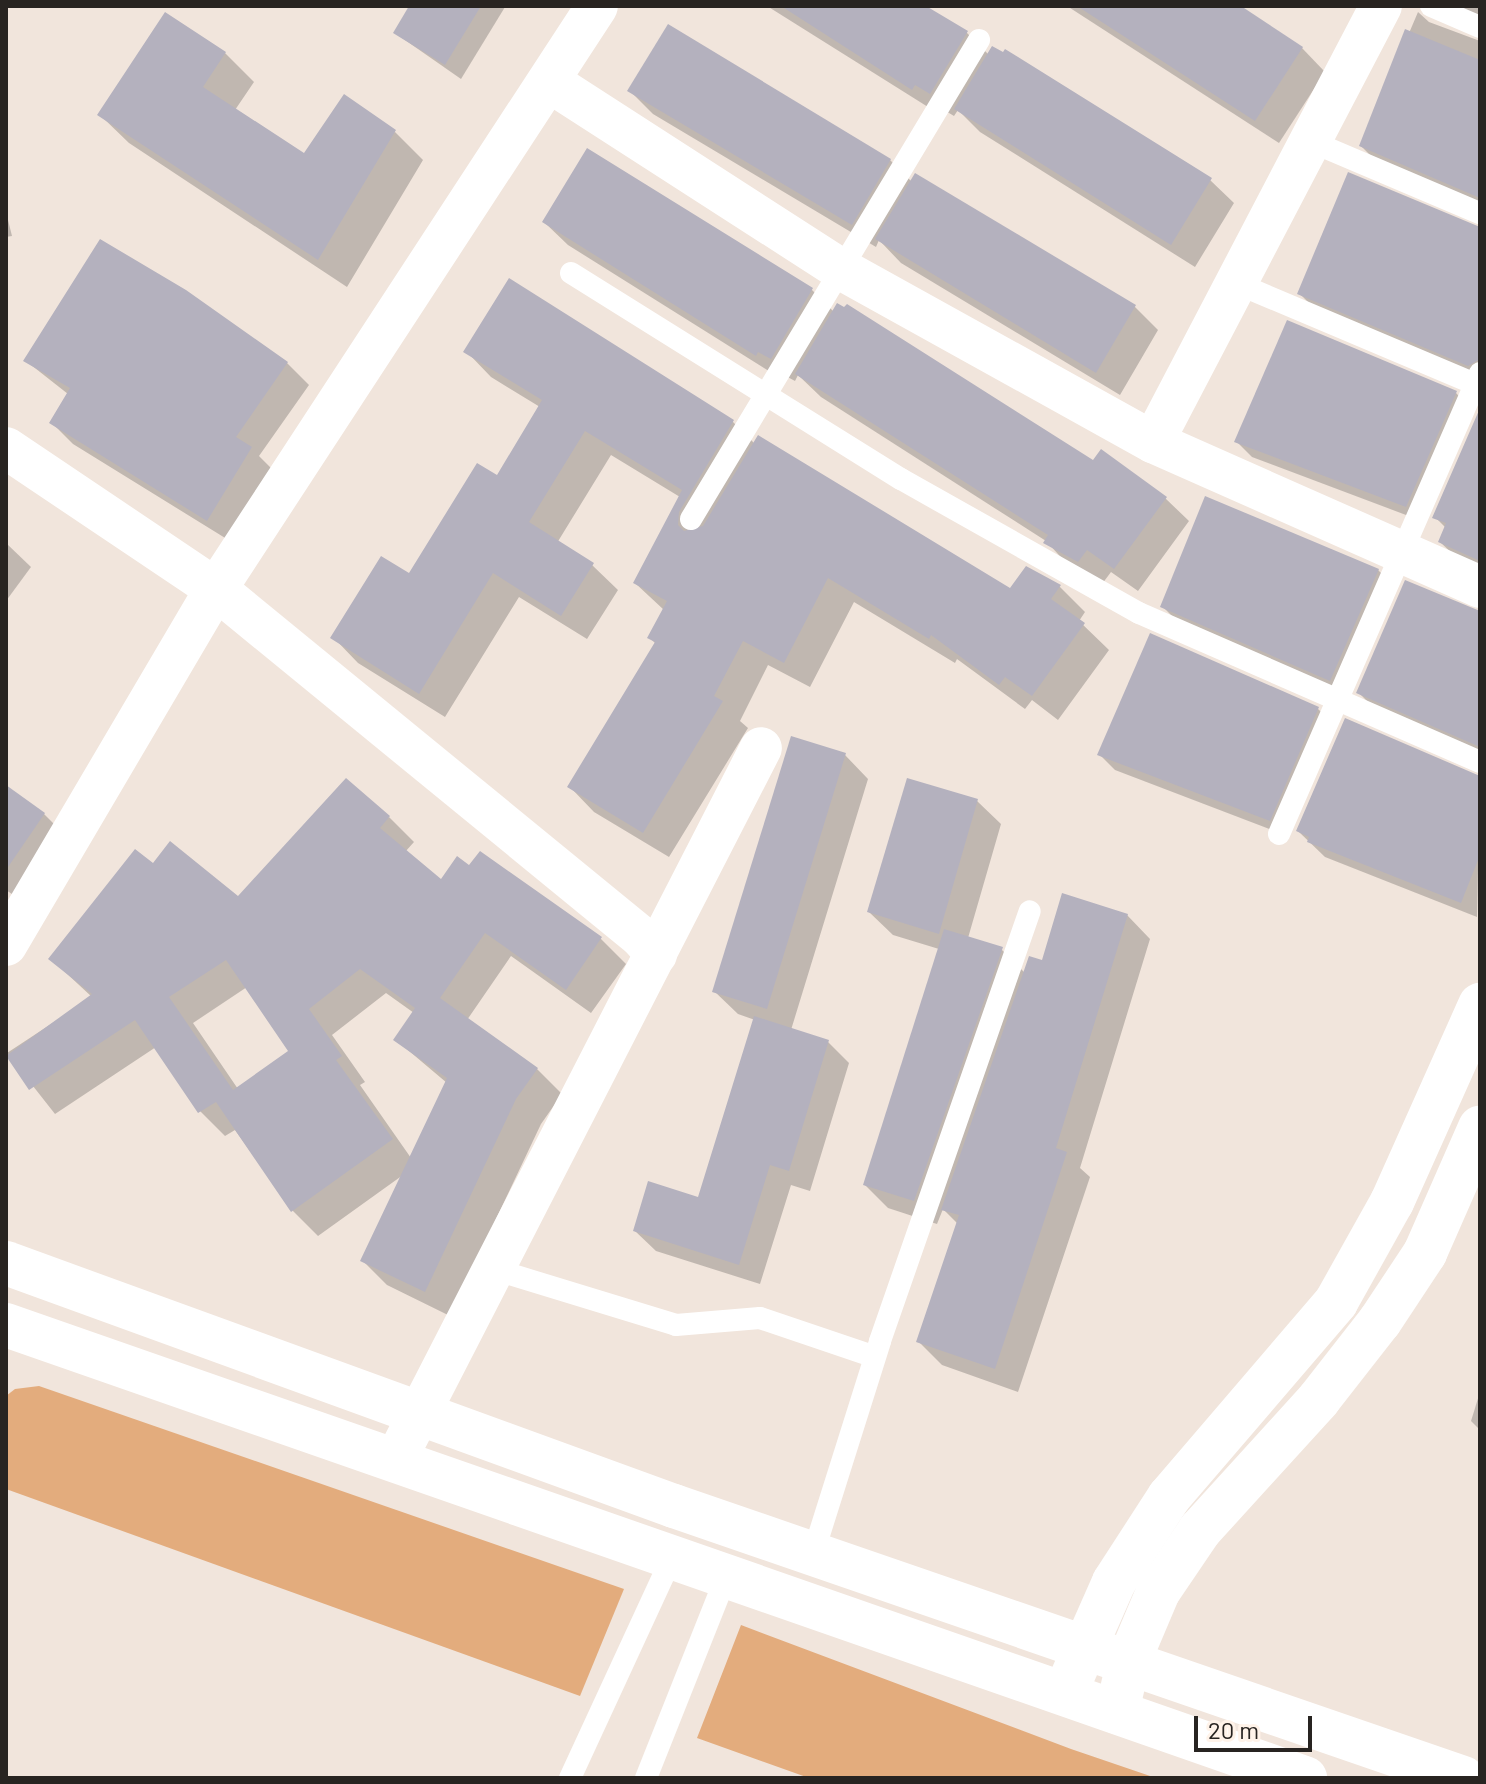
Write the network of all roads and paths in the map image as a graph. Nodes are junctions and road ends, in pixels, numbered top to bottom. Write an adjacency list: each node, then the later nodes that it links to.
1 (1381, 6): 7 (street)
2 (1431, 6): 4 (lane)
3 (596, 7): 6 (street)
4 (1480, 27)
5 (979, 40): 9 (lane)
6 (550, 82): 9 (street); 19 (street)
7 (1310, 141): 8 (lane); 11 (street)
8 (1480, 213)
9 (839, 268): 13 (lane); 14 (street)
10 (571, 273): 13 (lane)
11 (1236, 283): 12 (lane); 14 (street)
12 (1479, 381): 17 (lane)
13 (765, 394): 16 (lane); 20 (lane)
14 (1153, 442): 17 (street)
15 (6, 448): 19 (street)
16 (691, 519)
17 (1401, 552): 18 (street); 20 (lane)
18 (1480, 587)
19 (216, 589): 25 (street); 26 (street)
20 (1337, 700): 22 (lane); 23 (lane)
21 (761, 748): 26 (street)
22 (1480, 762)
23 (1279, 834)
24 (1030, 911): 32 (lane)
25 (6, 945)
26 (656, 954): 30 (street)
27 (1480, 1005): 38 (main road)
28 (1480, 1128): 39 (main road)
29 (6, 1263): 33 (main road)
30 (493, 1269): 32 (lane); 33 (street)
31 (6, 1325): 34 (main road)
32 (875, 1357): 35 (lane)
33 (418, 1413): 34 (street); 35 (main road)
34 (396, 1459): 36 (main road)
35 (813, 1554): 38 (main road)
36 (673, 1555): 37 (main road); 42 (lane)
37 (727, 1574): 40 (main road); 43 (lane)
38 (1083, 1647): 39 (main road); 40 (main road)
39 (1128, 1663): 41 (main road); 45 (main road)
40 (1065, 1693): 41 (main road)
41 (1117, 1712): 44 (main road)
42 (570, 1778)
43 (646, 1778)
44 (1305, 1778)
45 (1463, 1778)

